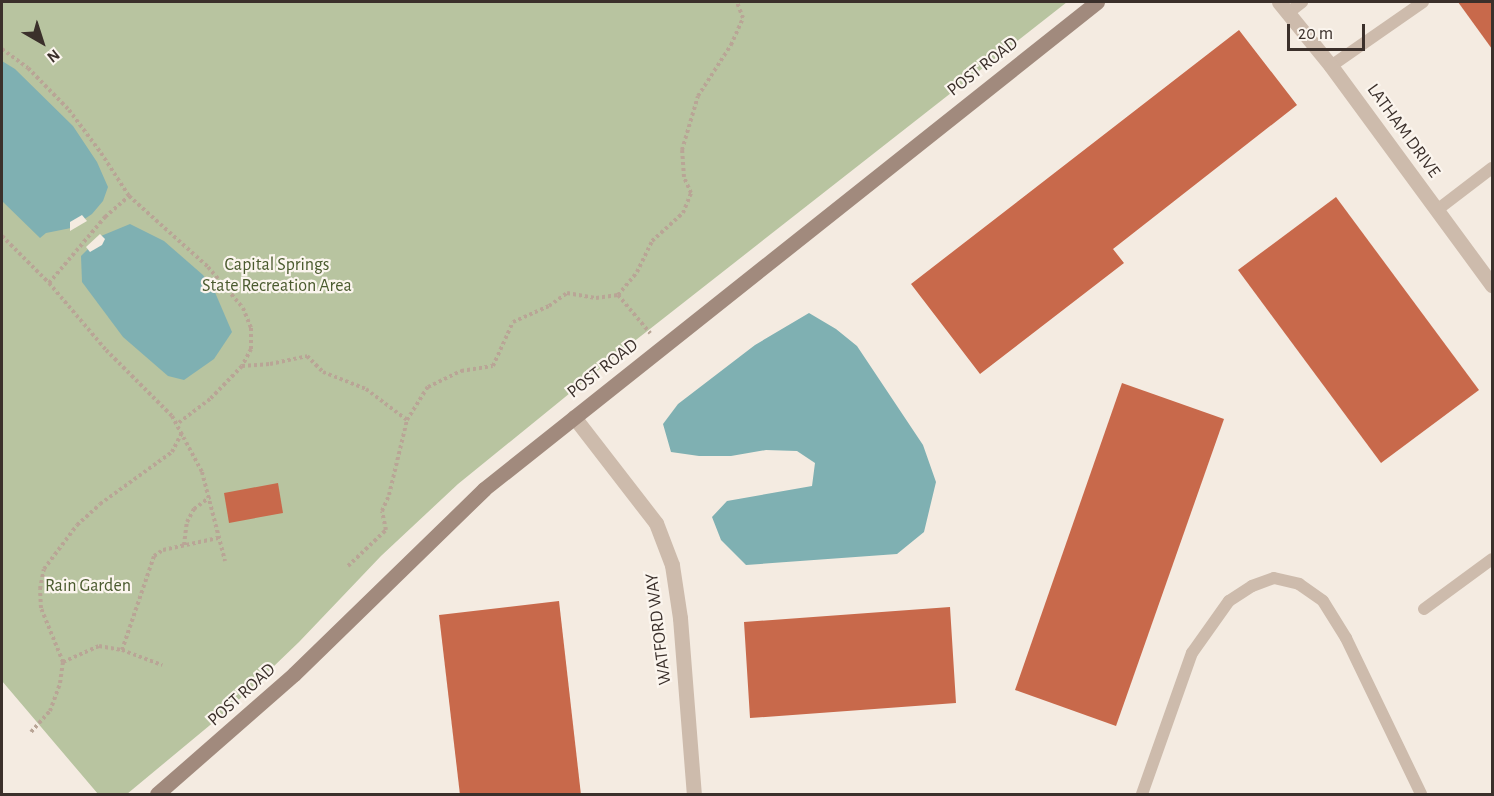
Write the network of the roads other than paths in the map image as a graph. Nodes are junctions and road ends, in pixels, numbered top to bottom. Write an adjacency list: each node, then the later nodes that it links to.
1 (1097, 2): 9 (street, POST ROAD)
2 (1302, 2): 4 (lane)
3 (1423, 2): 5 (lane)
4 (1283, 7): 5 (street, LATHAM DRIVE)
5 (1331, 66): 7 (street, LATHAM DRIVE)
6 (1492, 168): 7 (lane)
7 (1437, 210): 8 (street, LATHAM DRIVE)
8 (1492, 285)
9 (574, 417): 12 (street, POST ROAD); 13 (street, WATFORD WAY)
10 (1492, 559): 11 (lane)
11 (1424, 609)
12 (157, 795)
13 (694, 795)
14 (1142, 795): 15 (lane)
15 (1421, 795)

